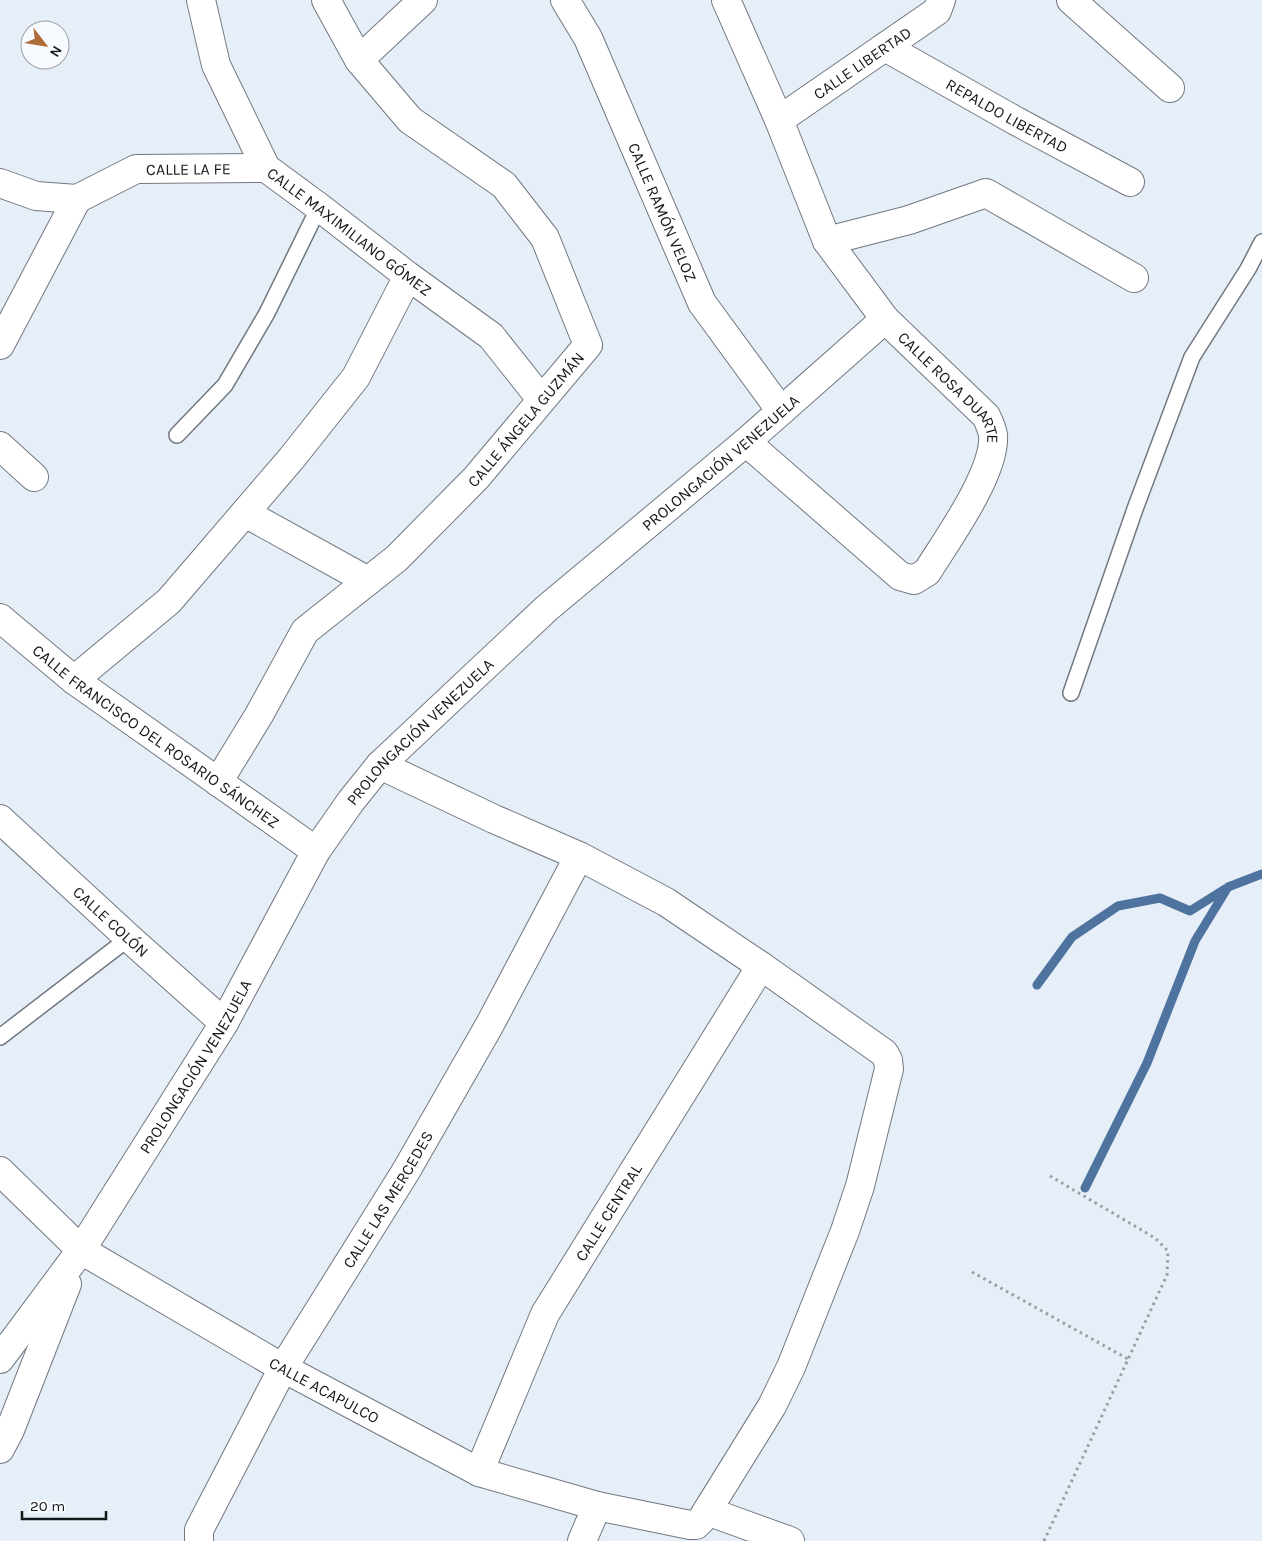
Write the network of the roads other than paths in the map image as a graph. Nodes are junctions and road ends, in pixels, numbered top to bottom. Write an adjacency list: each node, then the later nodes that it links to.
1 (201, 0): 12 (street, CALLE MAXIMILIANO GÓMEZ)
2 (326, 0): 9 (street, CALLE ÁNGELA GUZMÁN)
3 (423, 0): 9 (street)
4 (565, 0): 24 (street, CALLE RAMÓN VELOZ)
5 (726, 0): 11 (street, CALLE ROSA DUARTE)
6 (941, 0): 8 (street, CALLE LIBERTAD)
7 (1070, 0): 10 (street)
8 (885, 47): 11 (street, CALLE LIBERTAD); 13 (street, REPALDO LIBERTAD)
9 (359, 60): 23 (street, CALLE ÁNGELA GUZMÁN)
10 (1170, 88)
11 (779, 120): 17 (street, CALLE ROSA DUARTE)
12 (266, 168): 15 (street, CALLE LA FE); 16 (street, CALLE MAXIMILIANO GÓMEZ)
13 (1130, 182)
14 (0, 184): 15 (street)
15 (77, 199): 22 (street)
16 (319, 207): 19 (street, CALLE MAXIMILIANO GÓMEZ); 25 (lane)
17 (827, 241): 20 (street); 21 (street, CALLE ROSA DUARTE)
18 (1262, 242): 33 (lane)
19 (408, 276): 23 (street, CALLE MAXIMILIANO GÓMEZ); 29 (street)
20 (1134, 278)
21 (885, 320): 24 (street, PROLONGACIÓN VENEZUELA); 26 (street, CALLE ROSA DUARTE)
22 (0, 345)
23 (541, 399): 30 (street, CALLE ÁNGELA GUZMÁN)
24 (781, 411): 26 (street, PROLONGACIÓN VENEZUELA)
25 (177, 436)
26 (746, 442): 34 (street, PROLONGACIÓN VENEZUELA)
27 (0, 446): 28 (street)
28 (34, 477)
29 (245, 513): 30 (street); 32 (street)
30 (368, 581): 35 (street, CALLE ÁNGELA GUZMÁN)
31 (0, 618): 32 (street, CALLE FRANCISCO DEL ROSARIO SÁNCHEZ)
32 (74, 680): 35 (street, CALLE FRANCISCO DEL ROSARIO SÁNCHEZ)
33 (1071, 694)
34 (380, 765): 37 (street, PROLONGACIÓN VENEZUELA); 38 (street)
35 (218, 782): 37 (street, CALLE FRANCISCO DEL ROSARIO SÁNCHEZ)
36 (0, 819): 39 (street, CALLE COLÓN)
37 (316, 851): 41 (street, PROLONGACIÓN VENEZUELA)
38 (579, 856): 40 (street); 46 (street, CALLE LAS MERCEDES)
39 (129, 938): 41 (street, CALLE COLÓN); 42 (lane)
40 (761, 966): 48 (street, CALLE CENTRAL); 50 (street)
41 (224, 1023): 44 (street, PROLONGACIÓN VENEZUELA)
42 (0, 1037)
43 (0, 1171): 44 (street, CALLE ACAPULCO)
44 (81, 1250): 45 (street, PROLONGACIÓN VENEZUELA); 46 (street, CALLE ACAPULCO); 47 (street, PROLONGACIÓN VENEZUELA)
45 (0, 1359)
46 (283, 1368): 48 (street, CALLE ACAPULCO); 51 (street, CALLE LAS MERCEDES)
47 (0, 1448)
48 (479, 1472): 49 (street, CALLE ACAPULCO)
49 (597, 1506): 50 (street, CALLE ACAPULCO); 52 (street)
50 (699, 1518): 53 (street, CALLE ACAPULCO)
51 (199, 1541)
52 (582, 1541)
53 (790, 1541)

